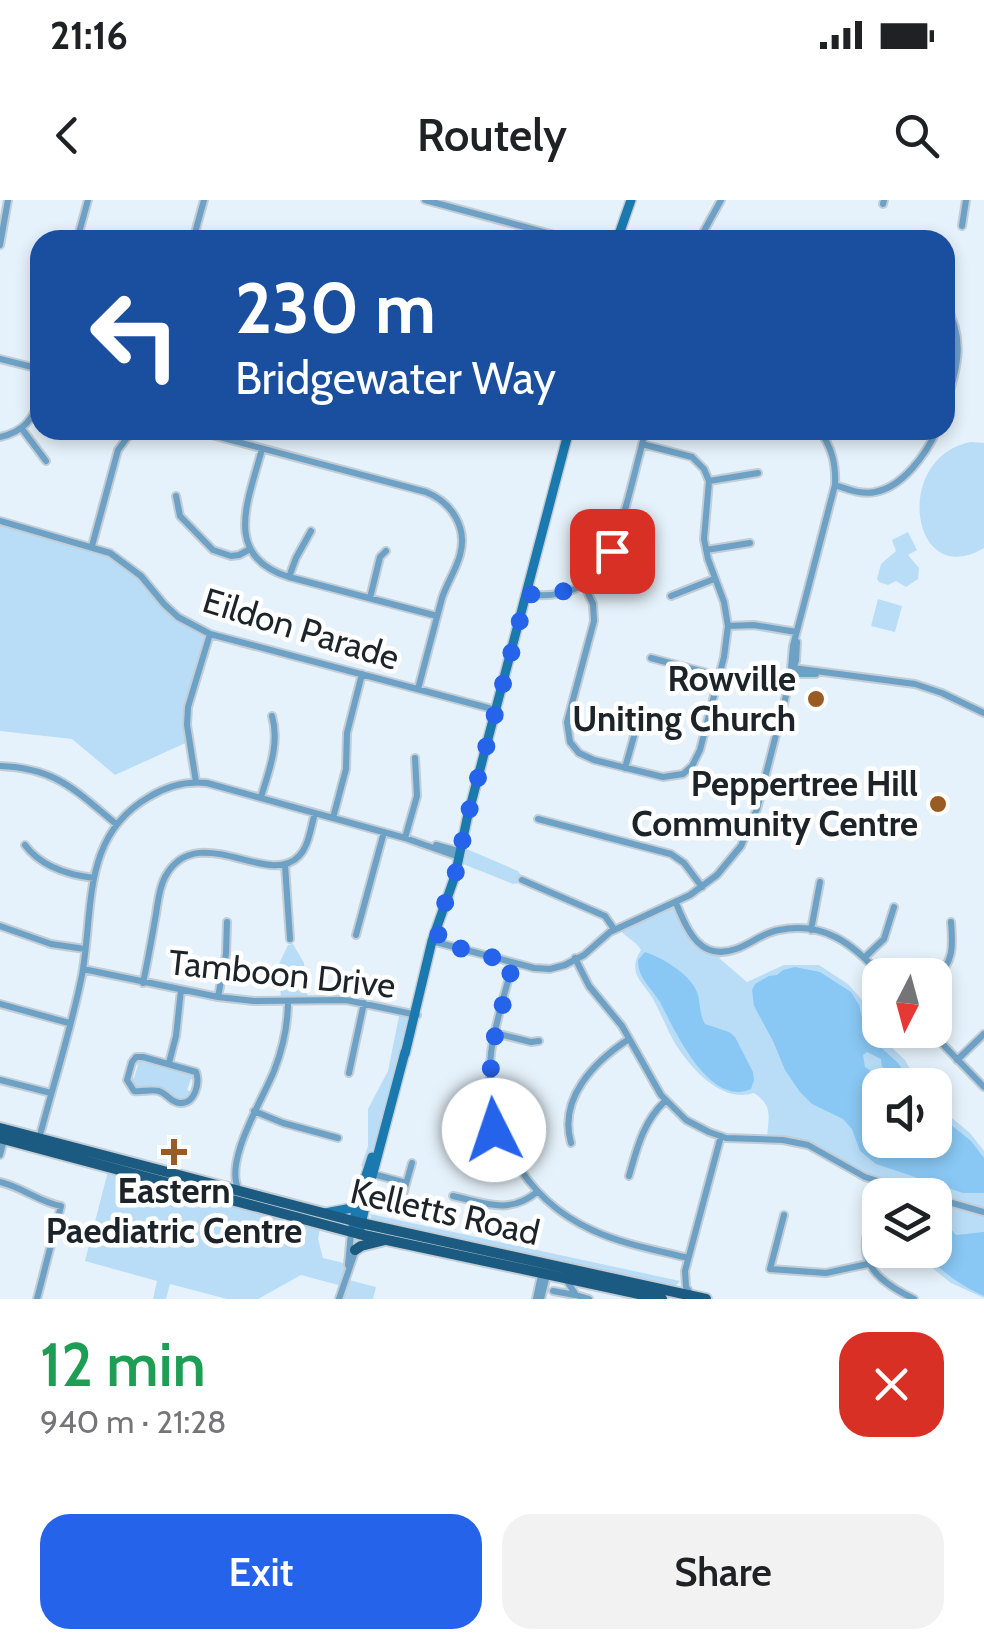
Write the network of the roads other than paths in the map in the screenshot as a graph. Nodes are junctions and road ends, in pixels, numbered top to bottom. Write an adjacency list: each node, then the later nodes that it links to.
1 (8, 200): 14 (street)
2 (88, 200): 9 (street)
3 (204, 200): 10 (street)
4 (425, 200): 11 (street)
5 (631, 200): 12 (main road)
6 (722, 200): 13 (street)
7 (966, 200): 8 (street)
8 (962, 226)
9 (80, 230)
10 (196, 230)
11 (537, 230)
12 (622, 230)
13 (705, 230)
14 (0, 245)
15 (955, 326): 18 (street)
16 (0, 358): 17 (street)
17 (30, 366)
18 (955, 372)
19 (30, 418): 20 (street)
20 (22, 428): 21 (street); 22 (street)
21 (0, 438)
22 (30, 439)
23 (31, 440): 32 (street)
24 (126, 440): 40 (street)
25 (231, 440): 31 (street)
26 (567, 440): 47 (main road)
27 (643, 440): 30 (street)
28 (827, 440): 35 (street)
29 (933, 440): 35 (street)
30 (642, 444): 34 (street); 46 (street)
31 (262, 448): 41 (street); 50 (street)
32 (46, 461)
33 (758, 474): 34 (street)
34 (709, 481): 42 (street)
35 (834, 485): 53 (street)
36 (176, 496): 41 (street)
37 (0, 521): 40 (street, Eildon Parade)
38 (310, 531): 44 (street)
39 (750, 542): 42 (street)
40 (92, 546): 52 (street, Eildon Parade)
41 (250, 550): 44 (street)
42 (706, 550): 45 (street)
43 (386, 551): 49 (street)
44 (289, 577): 49 (street)
45 (714, 579): 48 (street); 51 (street)
46 (584, 583): 47 (street); 65 (street)
47 (527, 594): 59 (main road)
48 (671, 596)
49 (370, 598): 50 (street)
50 (437, 616): 58 (street)
51 (728, 626): 53 (street); 57 (street)
52 (210, 634): 56 (street, Eildon Parade); 66 (street)
53 (796, 634): 55 (street)
54 (651, 658): 57 (street)
55 (792, 671): 60 (street); 80 (street)
56 (362, 674): 58 (street, Eildon Parade); 69 (street)
57 (719, 676): 65 (street)
58 (418, 689): 59 (street, Eildon Parade)
59 (496, 710): 75 (main road)
60 (984, 713)
61 (272, 716): 67 (street)
62 (638, 722): 65 (street)
63 (415, 758): 73 (street)
64 (0, 766): 71 (street)
65 (625, 768)
66 (196, 782): 67 (street); 71 (street)
67 (261, 797): 68 (street)
68 (315, 813): 69 (street); 76 (street)
69 (333, 818): 72 (street)
70 (538, 819): 80 (street)
71 (116, 824): 77 (street)
72 (384, 832): 73 (street); 88 (street)
73 (405, 838): 75 (street)
74 (25, 845): 77 (street)
75 (458, 854): 90 (main road)
76 (285, 865): 89 (street); 97 (street)
77 (94, 878): 91 (street)
78 (522, 880): 86 (street)
79 (820, 882): 87 (street)
80 (702, 888): 81 (street)
81 (676, 903): 86 (street); 87 (street)
82 (894, 906): 92 (street)
83 (227, 922): 99 (street)
84 (951, 922): 93 (street)
85 (0, 926): 91 (street)
86 (613, 928): 94 (street)
87 (811, 930): 92 (street)
88 (356, 935)
89 (290, 940)
90 (434, 942): 95 (street); 103 (main road)
91 (85, 949): 96 (street)
92 (865, 958)
93 (951, 958)
94 (575, 959): 95 (street); 107 (street)
95 (513, 963): 105 (street)
96 (82, 969): 97 (street, Tamboon Drive); 104 (street)
97 (143, 983): 98 (street, Tamboon Drive)
98 (181, 990): 99 (street, Tamboon Drive); 111 (street)
99 (218, 997): 100 (street, Tamboon Drive)
100 (288, 1000): 101 (street, Tamboon Drive); 117 (street)
101 (364, 1003): 103 (street, Tamboon Drive); 112 (street)
102 (0, 1004): 104 (street)
103 (415, 1015): 128 (main road)
104 (70, 1023): 115 (street)
105 (495, 1034): 108 (street); 119 (street)
106 (984, 1034): 110 (street)
107 (629, 1038): 116 (street); 124 (street)
108 (539, 1041)
109 (945, 1048): 110 (street)
110 (957, 1060): 114 (street)
111 (169, 1064): 111 (street)
112 (348, 1073)
113 (0, 1080): 115 (street)
114 (984, 1087)
115 (51, 1093): 123 (street)
116 (666, 1101): 121 (street); 129 (street)
117 (254, 1111): 122 (street); 127 (street)
118 (457, 1125): 119 (street)
119 (498, 1128): 135 (street)
120 (2, 1133): 123 (main road, Kelletts Road); 125 (street)
121 (721, 1136): 130 (street); 147 (street)
122 (338, 1138)
123 (38, 1143): 132 (main road, Kelletts Road); 143 (main road, Kelletts Road)
124 (570, 1143)
125 (0, 1154)
126 (412, 1163): 133 (street)
127 (236, 1168): 132 (street); 134 (street)
128 (370, 1173): 133 (street); 137 (main road)
129 (629, 1176)
130 (869, 1178)
131 (0, 1182): 158 (street)
132 (208, 1182): 134 (main road, Kelletts Road)
133 (406, 1183): 139 (street)
134 (240, 1191): 141 (main road, Kelletts Road)
135 (537, 1192): 136 (street); 147 (street)
136 (453, 1196)
137 (362, 1200): 141 (main road); 143 (main road); 144 (main road)
138 (952, 1203): 140 (street)
139 (400, 1205)
140 (984, 1212)
141 (325, 1214): 143 (main road, Kelletts Road)
142 (784, 1215): 148 (street)
143 (356, 1227): 144 (main road, Kelletts Road); 145 (main road, Kelletts Road); 146 (street); 149 (street)
144 (376, 1227): 151 (main road, Kelletts Road)
145 (386, 1240): 146 (main road); 151 (main road, Kelletts Road)
146 (356, 1250): 149 (street)
147 (688, 1258): 152 (street)
148 (862, 1266)
149 (348, 1268): 159 (street)
150 (871, 1268): 164 (street)
151 (545, 1269): 153 (main road, Kelletts Road); 154 (main road, Kelletts Road); 160 (street)
152 (685, 1271): 154 (street); 157 (street)
153 (566, 1278): 156 (street, Kelletts Road); 162 (main road, Kelletts Road)
154 (672, 1290): 157 (main road, Kelletts Road)
155 (554, 1291): 156 (street)
156 (576, 1295): 161 (street)
157 (694, 1296): 163 (main road, Kelletts Road)
158 (38, 1299)
159 (339, 1299)
160 (539, 1299)
161 (589, 1299)
162 (662, 1299)
163 (706, 1299)
164 (914, 1299)

